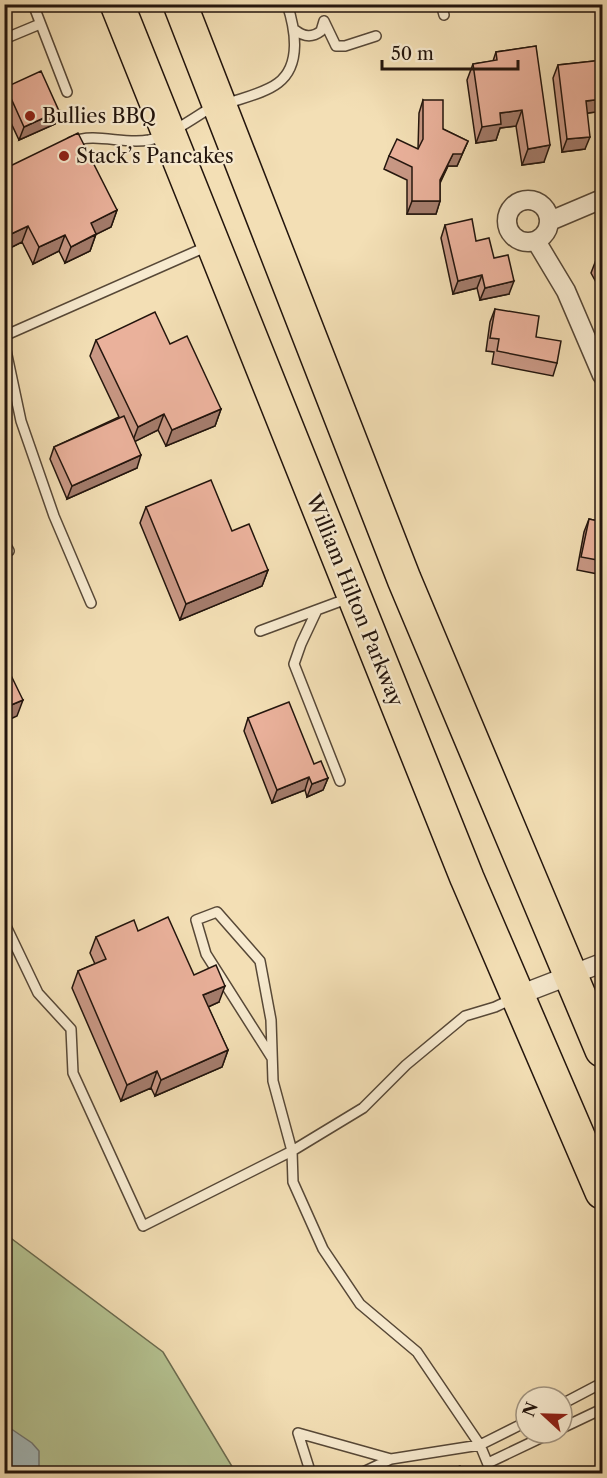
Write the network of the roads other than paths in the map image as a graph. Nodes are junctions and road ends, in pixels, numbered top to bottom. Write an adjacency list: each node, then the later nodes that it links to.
1 (33, 4): 7 (lane)
2 (117, 4): 13 (highway, William Hilton Parkway)
3 (180, 4): 12 (highway)
4 (287, 4): 8 (lane)
5 (441, 4): 6 (lane)
6 (444, 15)
7 (40, 24): 10 (lane); 11 (lane)
8 (295, 30): 9 (lane); 12 (lane)
9 (376, 36)
10 (4, 39)
11 (67, 92)
12 (217, 105): 13 (lane); 29 (highway)
13 (168, 133): 14 (lane); 17 (highway, William Hilton Parkway)
14 (65, 145)
15 (603, 199): 16 (street)
16 (550, 221): 18 (street); 18 (street)
17 (211, 240): 19 (lane); 22 (highway, William Hilton Parkway)
18 (536, 241): 21 (street)
19 (4, 336)
20 (4, 341): 23 (lane)
21 (603, 375)
22 (354, 597): 24 (lane); 30 (highway, William Hilton Parkway)
23 (91, 603)
24 (317, 610): 25 (lane); 26 (lane)
25 (260, 631)
26 (340, 781)
27 (4, 922): 33 (lane)
28 (603, 963): 29 (street)
29 (570, 974): 30 (street); 31 (highway)
30 (519, 995): 33 (lane); 34 (highway, William Hilton Parkway)
31 (603, 1050)
32 (272, 1058): 32 (lane); 33 (lane)
33 (292, 1151): 41 (lane)
34 (603, 1192)
35 (603, 1383): 36 (lane)
36 (574, 1398)
37 (602, 1410): 38 (lane)
38 (574, 1423)
39 (514, 1428): 41 (lane)
40 (526, 1445): 43 (lane)
41 (480, 1446): 42 (lane); 43 (lane)
42 (391, 1459): 45 (lane); 46 (lane)
43 (488, 1463): 47 (lane)
44 (603, 1470): 48 (lane)
45 (311, 1473)
46 (359, 1473)
47 (492, 1473)
48 (595, 1473)

